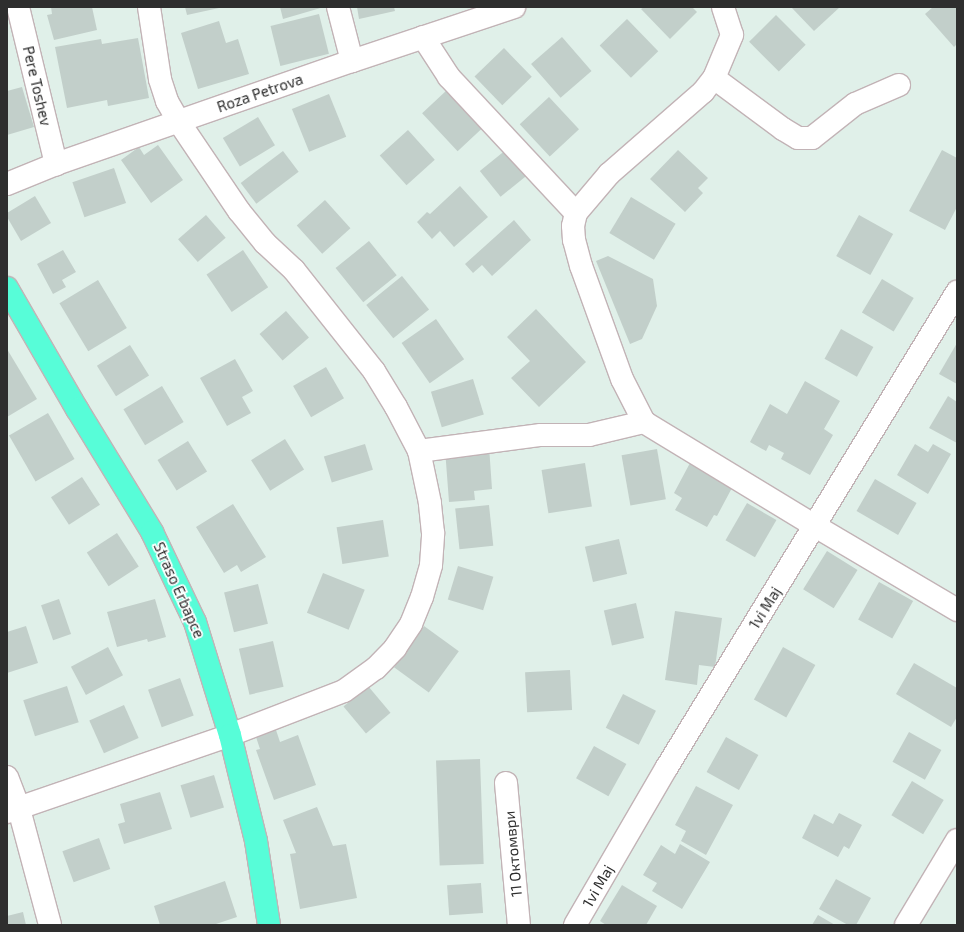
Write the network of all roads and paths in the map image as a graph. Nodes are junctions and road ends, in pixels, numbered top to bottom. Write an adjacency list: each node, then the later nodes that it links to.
1 (18, 7): 11 (street, Pere Toshev)
2 (149, 7): 10 (street)
3 (338, 7): 7 (street)
4 (514, 7): 6 (street, Roza Petrova)
5 (723, 7): 8 (street)
6 (423, 37): 7 (street, Roza Petrova); 13 (street)
7 (352, 61): 10 (street, Roza Petrova)
8 (714, 78): 9 (street); 13 (street)
9 (899, 86)
10 (179, 122): 11 (street, Roza Petrova); 17 (street)
11 (56, 164): 12 (street, Roza Petrova)
12 (7, 184)
13 (576, 213): 16 (street)
14 (7, 288): 20 (main road, Straso Erbapce)
15 (957, 292): 18 (street, 1vi Maj)
16 (644, 422): 17 (street); 18 (street)
17 (419, 451): 20 (street)
18 (815, 526): 19 (street); 29 (street, 1vi Maj)
19 (957, 610)
20 (230, 734): 23 (street); 27 (main road, Straso Erbapce)
21 (7, 777): 23 (street)
22 (506, 783): 28 (street, 11 Октомври)
23 (13, 810): 26 (street)
24 (957, 840): 25 (street)
25 (911, 923)
26 (50, 925)
27 (269, 925)
28 (518, 925)
29 (575, 925)

